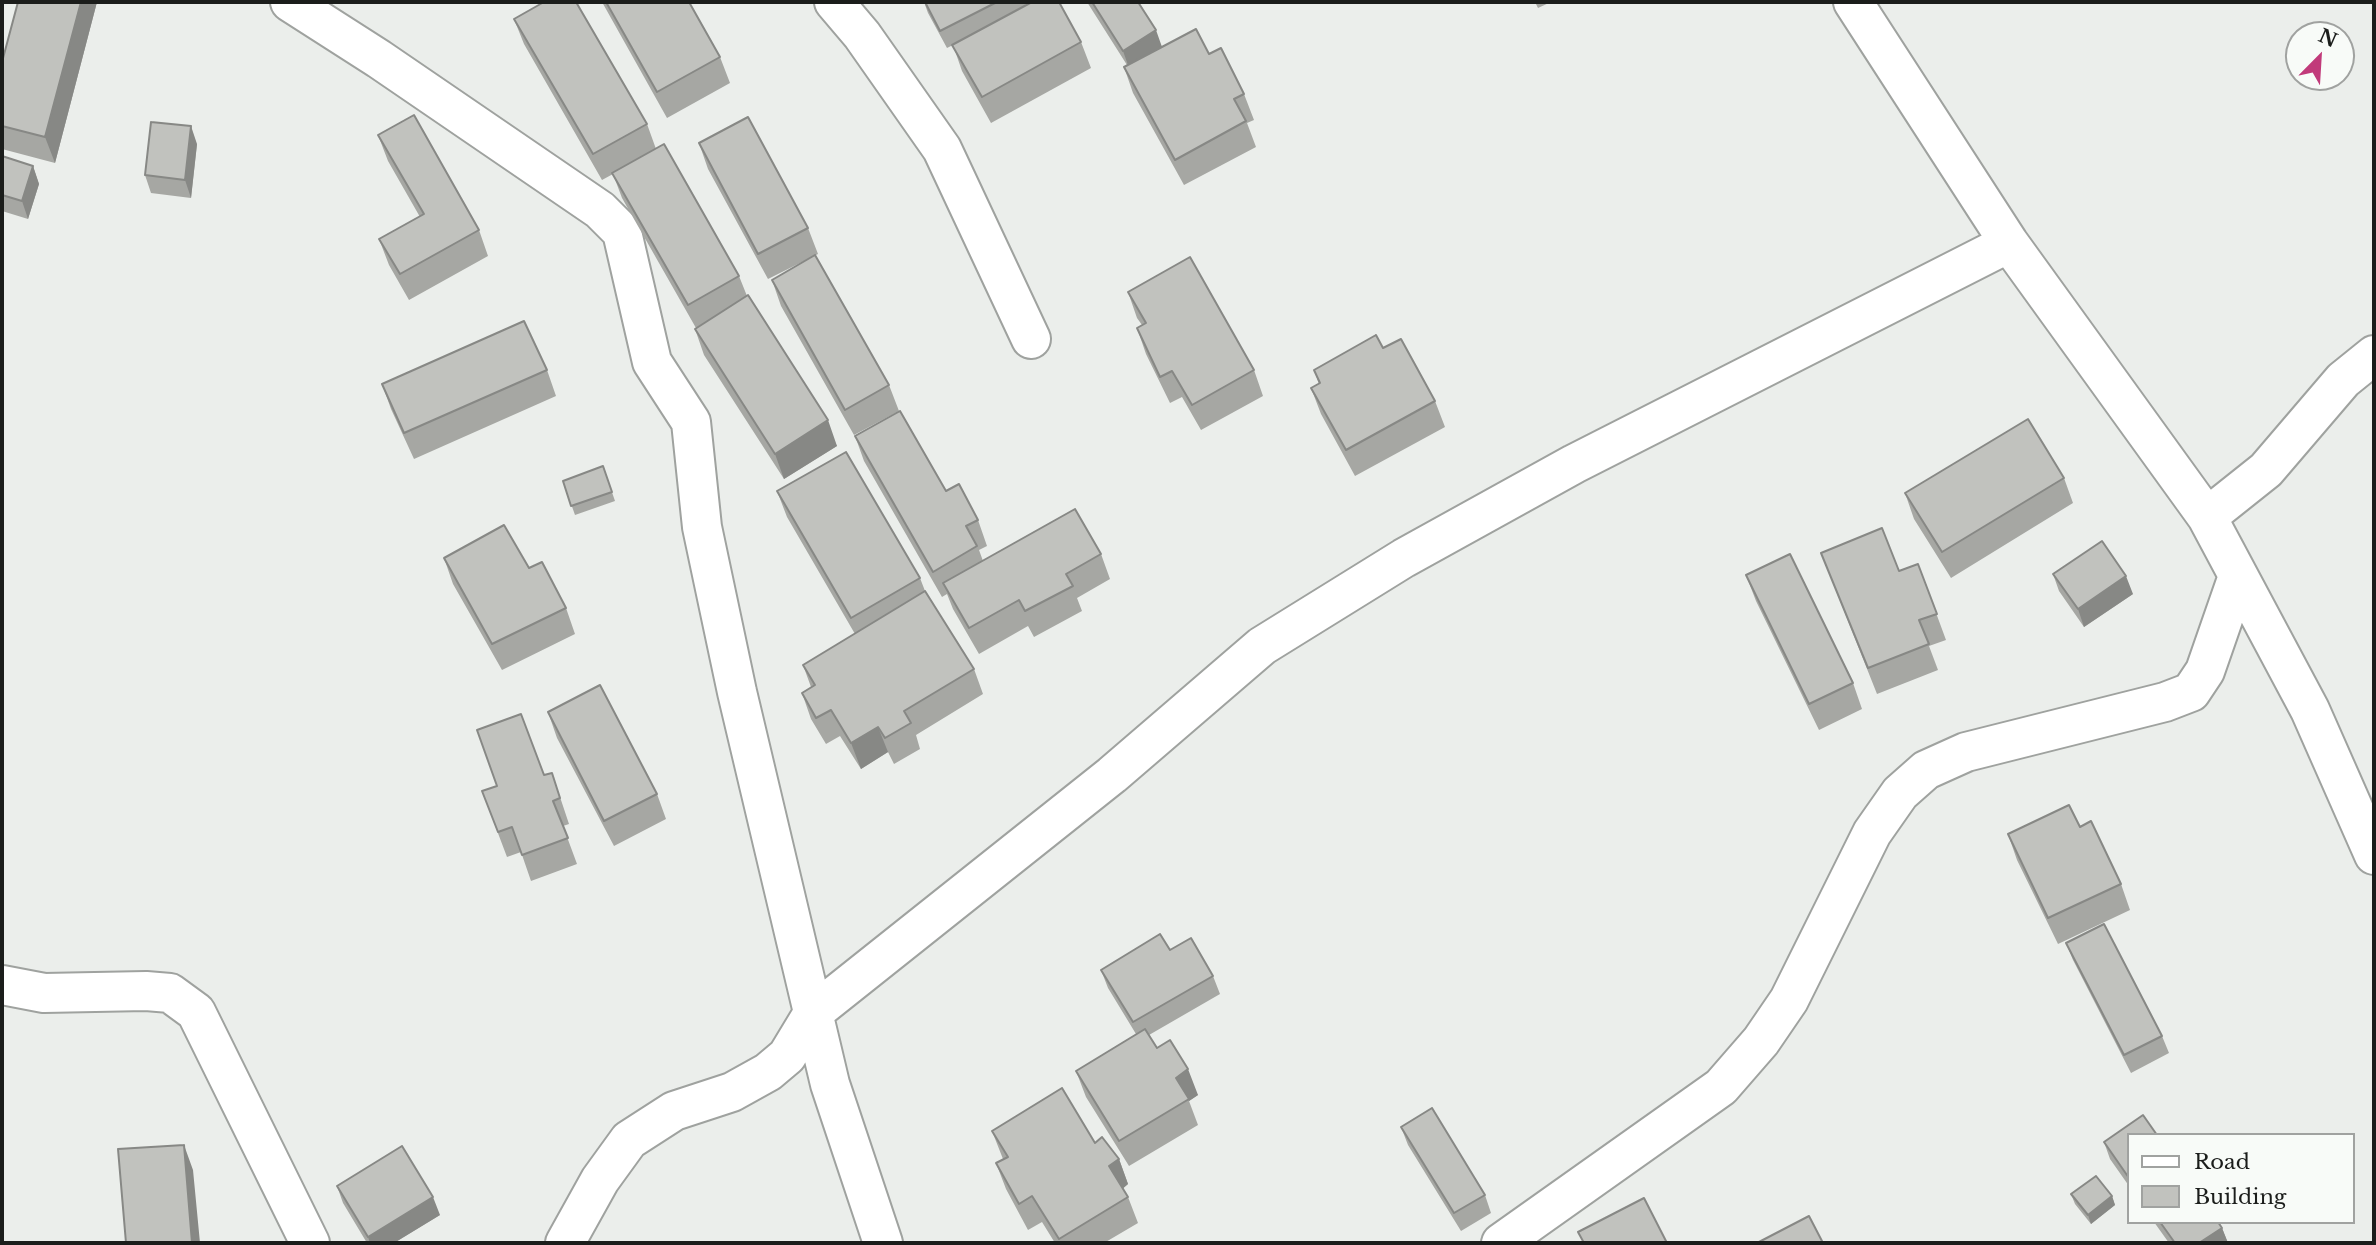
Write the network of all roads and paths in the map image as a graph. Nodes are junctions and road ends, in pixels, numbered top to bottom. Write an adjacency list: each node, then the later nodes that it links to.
1 (290, 2): 11 (street)
2 (834, 2): 5 (street)
3 (1853, 2): 4 (street)
4 (2009, 243): 7 (street); 11 (street)
5 (1031, 339)
6 (2374, 355): 7 (street)
7 (2207, 517): 8 (street)
8 (2238, 576): 9 (street); 15 (street)
9 (2374, 855)
10 (2, 985): 12 (street)
11 (813, 1013): 13 (street); 14 (street)
12 (310, 1243)
13 (565, 1243)
14 (883, 1243)
15 (1501, 1243)

